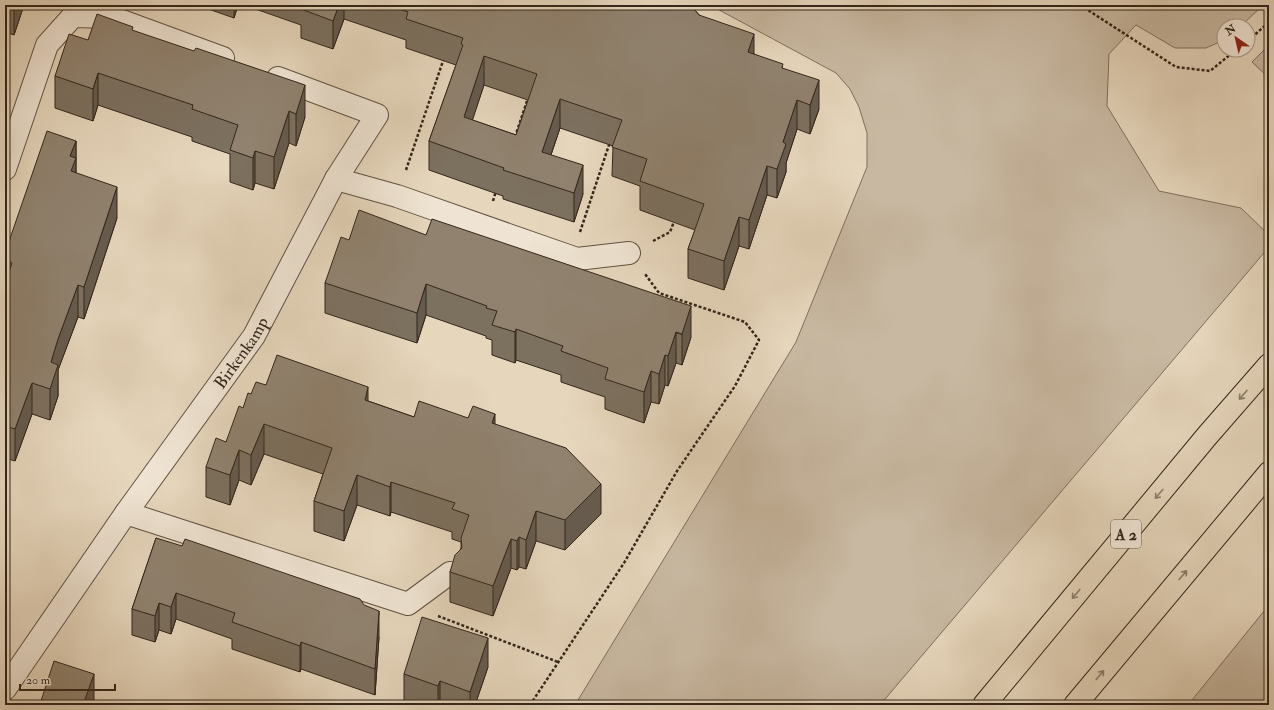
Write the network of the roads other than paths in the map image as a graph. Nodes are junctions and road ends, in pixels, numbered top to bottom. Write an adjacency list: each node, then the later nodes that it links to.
1 (5, 169): 2 (street, Birkenkamp)
2 (336, 179): 3 (street); 6 (street, Birkenkamp)
3 (629, 253)
4 (1269, 365): 9 (highway, A 2, one-way to 9)
5 (1269, 473): 10 (highway, one-way to 5)
6 (126, 514): 7 (street); 8 (street, Birkenkamp)
7 (450, 573)
8 (5, 689)
9 (984, 705)
10 (1075, 705)

